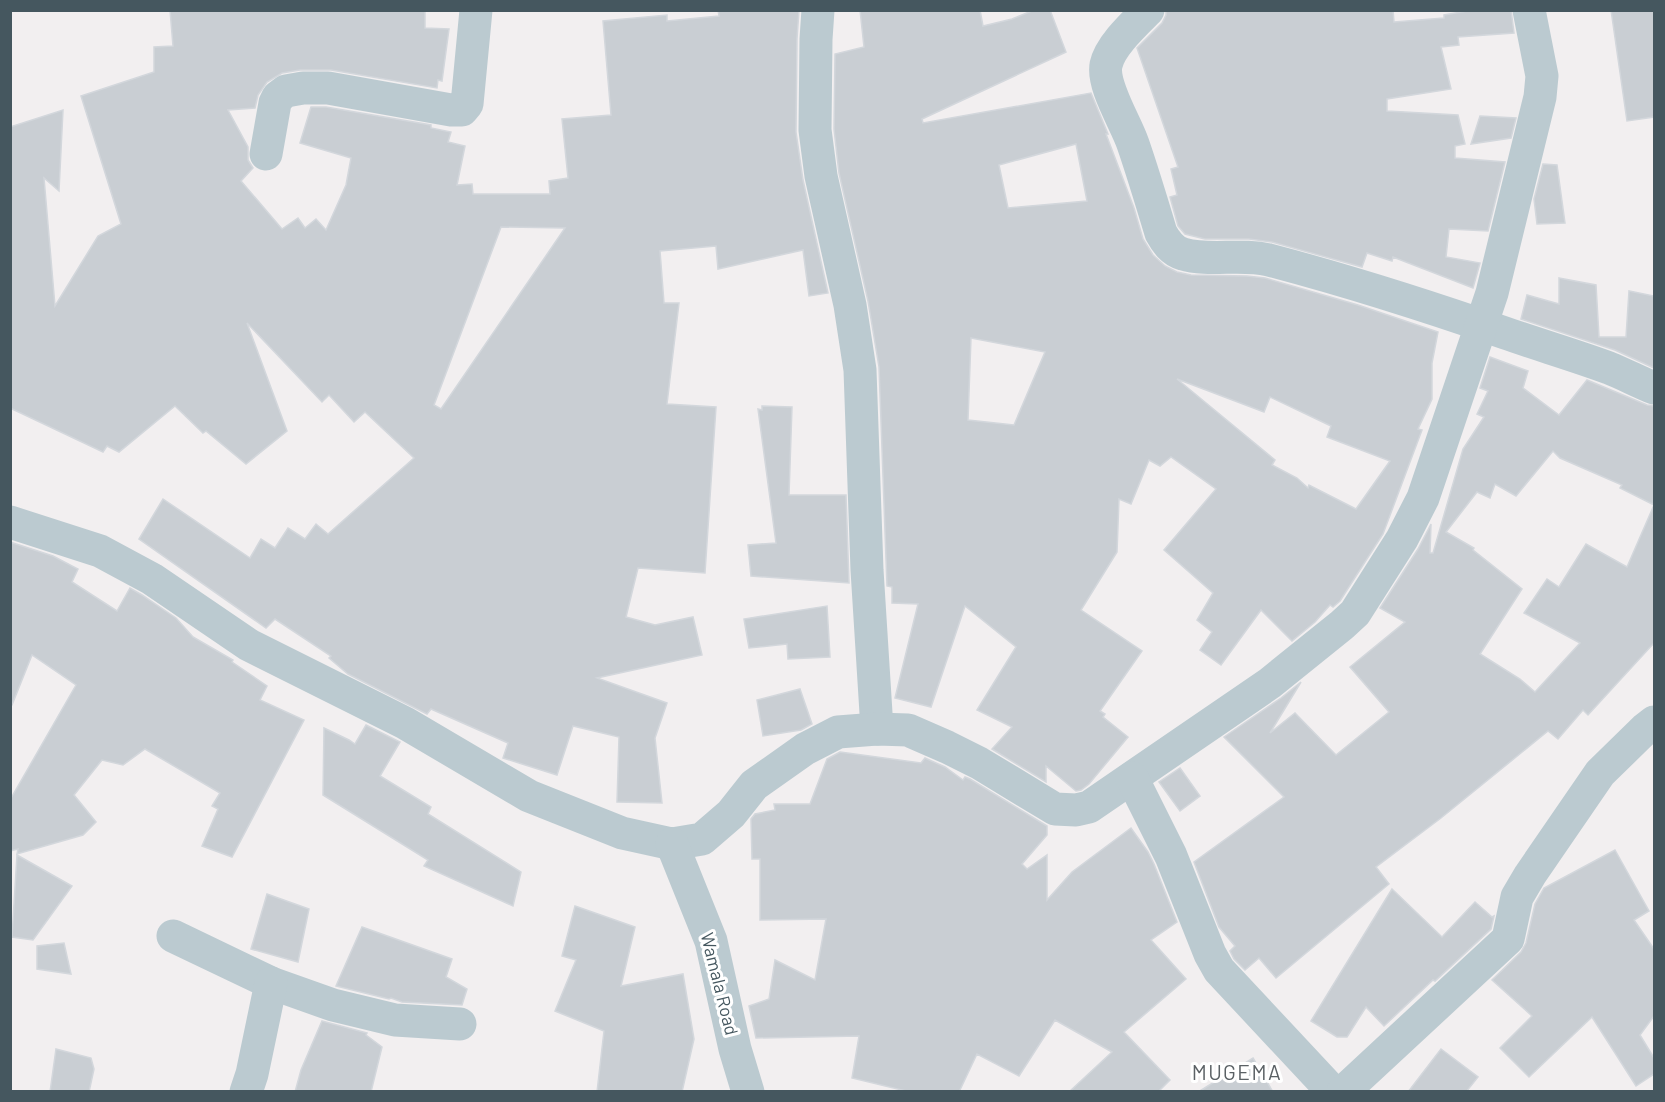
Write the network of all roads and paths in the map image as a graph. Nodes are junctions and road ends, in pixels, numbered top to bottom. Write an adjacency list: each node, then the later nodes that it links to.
1 (476, 10): 5 (street)
2 (818, 10): 10 (street)
3 (1148, 10): 6 (street)
4 (1529, 10): 6 (street)
5 (266, 154)
6 (1482, 325): 7 (street); 11 (street)
7 (1654, 388)
8 (10, 522): 12 (street)
9 (1654, 722): 19 (street)
10 (877, 729): 11 (street); 12 (street)
11 (1132, 778): 18 (street)
12 (672, 844): 17 (street, Wamala Road)
13 (174, 936): 14 (street)
14 (271, 983): 15 (street); 16 (street)
15 (460, 1024)
16 (246, 1092)
17 (748, 1092)
18 (1334, 1092)
19 (1343, 1092)

